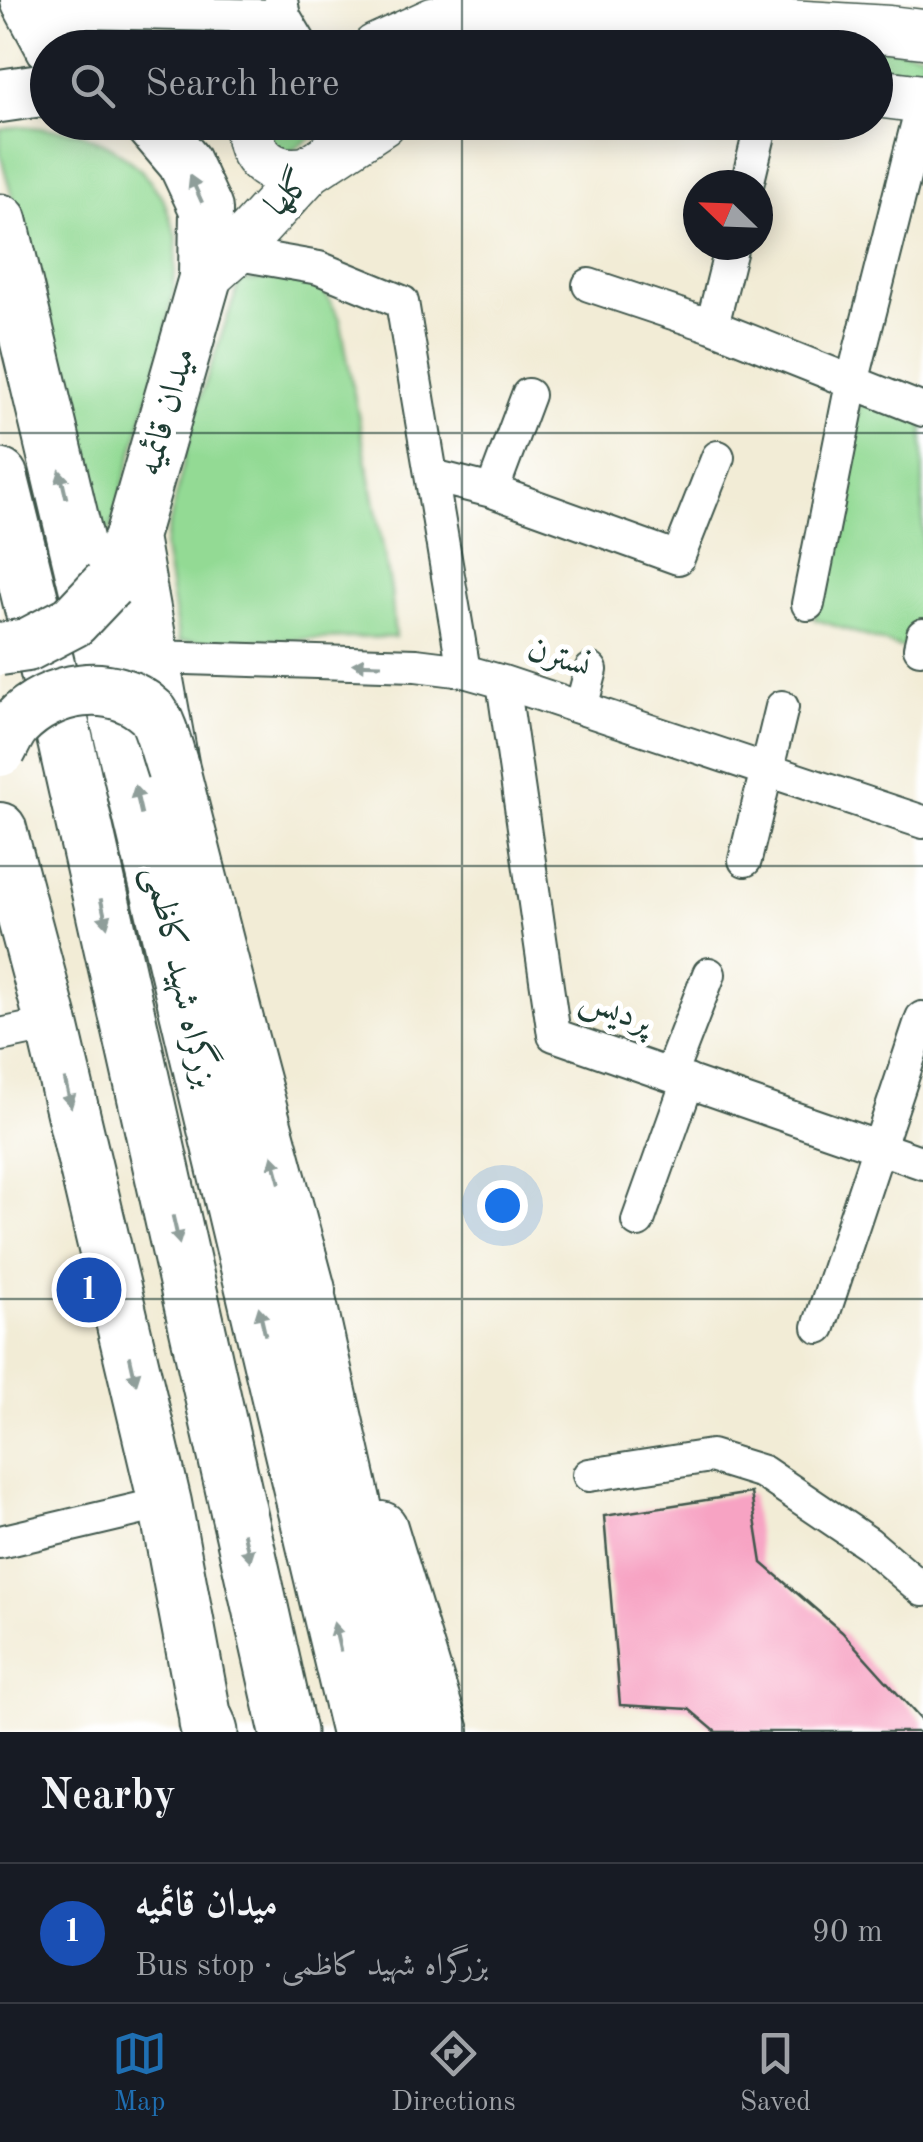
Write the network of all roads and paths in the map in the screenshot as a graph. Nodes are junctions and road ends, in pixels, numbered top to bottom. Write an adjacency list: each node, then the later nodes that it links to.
1 (283, 8): 3 (street)
2 (889, 18): 4 (main road)
3 (37, 19)
4 (416, 30)
5 (30, 92): 6 (main road)
6 (0, 96)
7 (893, 96): 8 (main road)
8 (923, 101): 20 (street)
9 (165, 140): 17 (main road, میدان قائمیه, one-way to 9)
10 (250, 140): 13 (main road)
11 (355, 140): 13 (main road, گلها)
12 (758, 140): 14 (street)
13 (309, 170): 17 (main road, گلها)
14 (751, 170)
15 (0, 222): 58 (highway, بزرگراه شهید کاظمی, one-way to 15)
16 (728, 260): 19 (street)
17 (219, 265): 24 (street); 27 (main road, میدان قائمیه)
18 (590, 285): 19 (street)
19 (712, 326): 20 (street)
20 (852, 383): 22 (street); 28 (street)
21 (528, 395): 26 (street)
22 (923, 410)
23 (718, 457): 26 (street)
24 (432, 476): 26 (street); 32 (street)
25 (0, 478): 57 (highway, بزرگراه شهید کاظمی, one-way to 57)
26 (492, 491)
27 (131, 538): 29 (main road, میدان قائمیه, bridge); 30 (main road, بزرگراه شهید کاظمی)
28 (808, 604)
29 (0, 649)
30 (153, 656): 32 (street, نسترن, one-way to 30); 37 (main road, بزرگراه شهید کاظمی)
31 (592, 670): 35 (street)
32 (464, 672): 33 (street, نسترن)
33 (503, 682): 35 (street, نسترن); 46 (street, پردیس)
34 (782, 706): 38 (street)
35 (581, 708): 38 (street, نسترن)
36 (0, 750): 37 (main road, bridge)
37 (174, 769): 50 (main road, بزرگراه شهید کاظمی, one-way to 37)
38 (766, 770): 39 (street, نسترن); 41 (street)
39 (923, 822)
40 (0, 829): 44 (main road)
41 (745, 860)
42 (710, 974): 46 (street)
43 (922, 1018): 47 (street)
44 (52, 1024): 45 (street); 53 (main road, one-way to 53)
45 (0, 1036)
46 (679, 1078): 47 (street, پردیس); 49 (street)
47 (878, 1147): 48 (street, پردیس); 51 (street)
48 (923, 1162)
49 (638, 1221)
50 (298, 1251): 59 (highway); 60 (main road, بزرگراه شهید کاظمی)
51 (819, 1327)
52 (589, 1475): 55 (street)
53 (164, 1503): 54 (street); 56 (main road)
54 (0, 1542)
55 (923, 1590)
56 (208, 1729)
57 (288, 1732)
58 (359, 1732)
59 (404, 1732)
60 (443, 1732)

